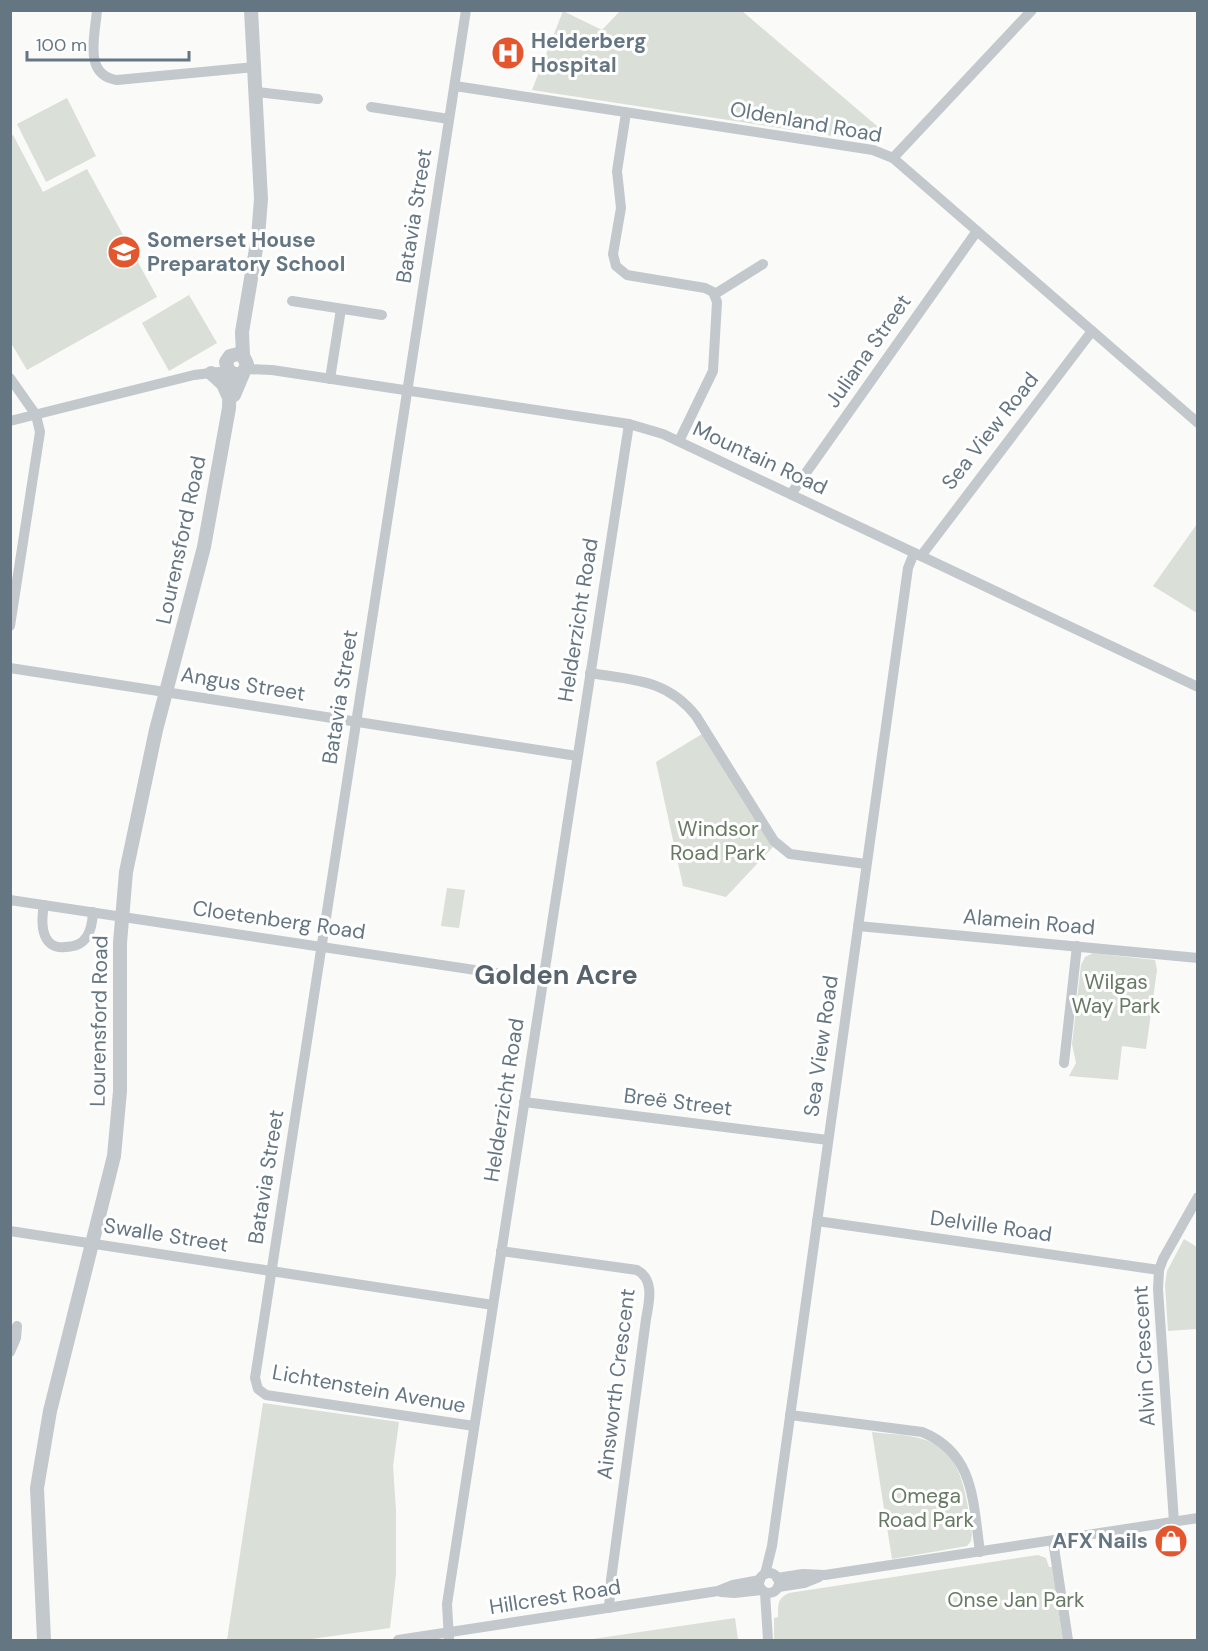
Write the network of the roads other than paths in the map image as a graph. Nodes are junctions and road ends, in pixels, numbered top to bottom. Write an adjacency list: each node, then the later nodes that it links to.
1 (97, 10): 5 (street)
2 (251, 10): 5 (street, Lourensford Road)
3 (466, 10): 6 (street, Batavia Street)
4 (1032, 10): 12 (street)
5 (255, 67): 7 (street, Lourensford Road)
6 (455, 86): 10 (street, Oldenland Road); 11 (street, Batavia Street)
7 (257, 92): 8 (street); 20 (street, Lourensford Road)
8 (318, 99)
9 (370, 107): 11 (street)
10 (626, 113): 12 (street, Oldenland Road); 15 (street)
11 (450, 119): 25 (street, Batavia Street)
12 (893, 158): 13 (street, Oldenland Road)
13 (977, 231): 19 (street, Oldenland Road); 32 (street, Juliana Street)
14 (763, 264): 15 (street)
15 (715, 294): 31 (street)
16 (292, 301): 17 (street)
17 (341, 309): 18 (street); 24 (street)
18 (382, 315)
19 (1092, 331): 29 (street, Oldenland Road); 33 (street, Sea View Road)
20 (237, 365): 21 (street); 22 (street); 24 (street, Mountain Road); 26 (street, Lourensford Road)
21 (211, 373): 22 (street); 26 (street)
22 (194, 375): 27 (street)
23 (10, 378): 27 (street)
24 (330, 379): 25 (street, Mountain Road)
25 (407, 390): 30 (street, Mountain Road); 39 (street, Batavia Street)
26 (229, 404): 38 (street, Lourensford Road)
27 (36, 415): 28 (street); 34 (street)
28 (10, 421)
29 (1197, 423)
30 (629, 424): 31 (street, Mountain Road); 36 (street, Helderzicht Road)
31 (679, 441): 32 (street, Mountain Road)
32 (791, 494): 33 (street, Mountain Road)
33 (917, 554): 37 (street, Mountain Road); 41 (street, Sea View Road)
34 (10, 626)
35 (10, 668): 38 (street, Angus Street)
36 (590, 673): 40 (street, Helderzicht Road); 41 (street)
37 (1197, 687)
38 (166, 692): 39 (street, Angus Street); 45 (street, Lourensford Road)
39 (356, 721): 40 (street, Angus Street); 47 (street, Batavia Street)
40 (577, 756): 50 (street, Helderzicht Road)
41 (866, 864): 46 (street, Sea View Road)
42 (10, 900): 43 (street, Cloetenberg Road)
43 (44, 905): 44 (street, Cloetenberg Road); 44 (street)
44 (93, 912): 45 (street, Cloetenberg Road)
45 (122, 916): 47 (street, Cloetenberg Road); 57 (street, Lourensford Road)
46 (858, 926): 48 (street, Alamein Road); 53 (street, Sea View Road)
47 (321, 946): 50 (street, Cloetenberg Road); 60 (street, Batavia Street)
48 (1077, 946): 49 (street, Alamein Road); 51 (street)
49 (1197, 958)
50 (542, 980): 52 (street, Helderzicht Road)
51 (1064, 1063)
52 (524, 1102): 53 (street, Breë Street); 58 (street, Helderzicht Road)
53 (828, 1140): 55 (street, Sea View Road)
54 (1197, 1197): 59 (street, Alvin Crescent)
55 (817, 1221): 59 (street, Delville Road); 65 (street, Sea View Road)
56 (10, 1231): 57 (street, Swalle Street)
57 (94, 1243): 60 (street, Swalle Street); 74 (street, Lourensford Road)
58 (501, 1251): 61 (street, Helderzicht Road); 72 (street, Ainsworth Crescent)
59 (1159, 1270): 68 (street, Alvin Crescent)
60 (272, 1272): 61 (street, Swalle Street); 64 (street, Batavia Street)
61 (493, 1305): 66 (street, Helderzicht Road)
62 (17, 1326): 63 (street)
63 (10, 1352)
64 (258, 1389): 66 (street, Lichtenstein Avenue)
65 (790, 1415): 70 (street); 71 (street, Sea View Road)
66 (474, 1426): 73 (street, Helderzicht Road)
67 (1197, 1518): 68 (street, Hillcrest Road)
68 (1174, 1522): 69 (street, Hillcrest Road)
69 (1053, 1540): 70 (street, Hillcrest Road); 77 (street)
70 (980, 1552): 71 (street, Hillcrest Road)
71 (769, 1584): 72 (street, Hillcrest Road); 76 (street, Sea View Road)
72 (609, 1608): 73 (street, Hillcrest Road)
73 (448, 1637): 75 (street, Hillcrest Road)
74 (45, 1639)
75 (399, 1641)
76 (768, 1641)
77 (1068, 1641)

